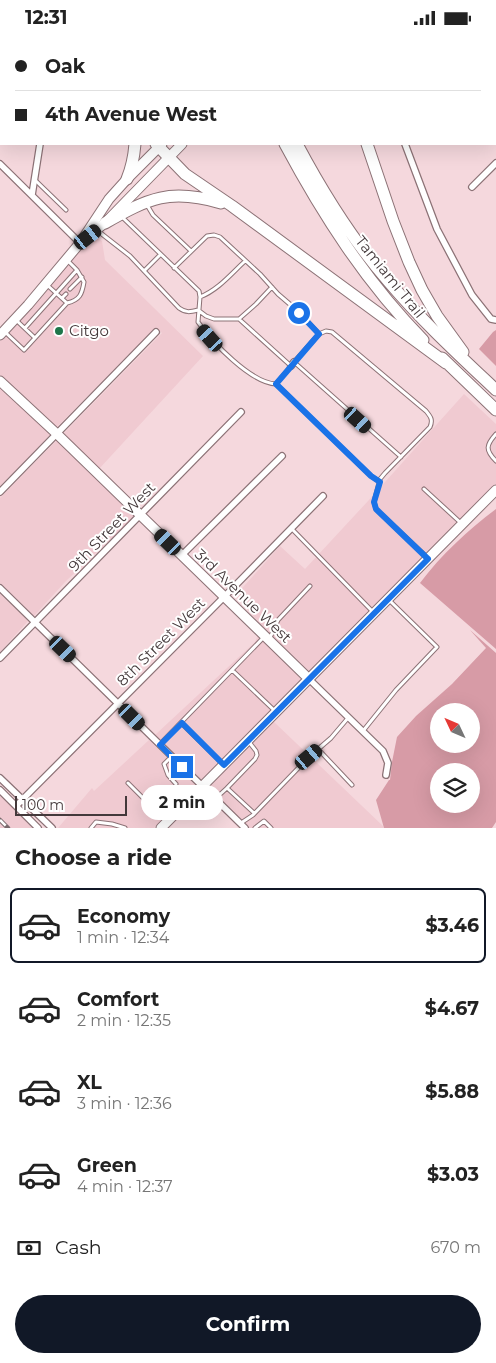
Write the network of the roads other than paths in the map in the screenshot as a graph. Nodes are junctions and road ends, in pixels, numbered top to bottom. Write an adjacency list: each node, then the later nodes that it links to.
1 (40, 145): 13 (street)
2 (135, 145): 12 (highway)
3 (159, 145): 9 (highway); 12 (street)
4 (181, 145): 9 (street)
5 (286, 145): 47 (highway, Tamiami Trail)
6 (298, 145): 49 (highway, Tamiami Trail)
7 (367, 145): 49 (highway)
8 (405, 145): 41 (street)
9 (168, 158): 17 (highway); 19 (street)
10 (496, 163): 14 (street)
11 (0, 164): 15 (street)
12 (127, 179): 21 (street)
13 (34, 180): 15 (street); 18 (lane)
14 (472, 187)
15 (32, 195): 21 (street)
16 (146, 202): 17 (highway); 19 (highway); 22 (lane)
17 (232, 206): 47 (highway)
18 (66, 210)
19 (117, 213): 20 (highway); 23 (lane)
20 (101, 227): 21 (street); 28 (lane)
21 (80, 243): 24 (street)
22 (191, 251): 25 (lane); 26 (lane)
23 (160, 255): 26 (lane); 28 (lane)
24 (66, 259): 27 (lane); 30 (street)
25 (246, 261): 31 (lane); 35 (lane)
26 (174, 268): 35 (lane)
27 (76, 270): 29 (lane); 33 (lane)
28 (144, 271): 38 (lane)
29 (82, 277): 32 (lane); 37 (lane)
30 (46, 284): 33 (lane); 39 (street)
31 (272, 287): 40 (lane); 45 (lane)
32 (70, 289)
33 (56, 293): 36 (lane); 42 (lane)
34 (66, 294): 36 (lane)
35 (200, 297): 38 (lane)
36 (62, 298): 37 (lane)
37 (67, 303): 46 (lane)
38 (198, 310): 40 (lane); 51 (lane)
39 (15, 319): 42 (lane); 44 (street)
40 (239, 319): 48 (lane)
41 (496, 320)
42 (25, 328): 46 (lane)
43 (156, 332): 55 (street)
44 (2, 333): 46 (lane)
45 (319, 334): 48 (lane); 58 (lane)
46 (35, 338)
47 (446, 363): 53 (highway, Tamiami Trail)
48 (293, 364): 51 (lane); 58 (lane)
49 (480, 375): 52 (highway, Tamiami Trail)
50 (0, 381): 55 (street, 3rd Avenue West)
51 (276, 384): 60 (lane)
52 (496, 390)
53 (496, 411)
54 (241, 412): 65 (street, 9th Street West)
55 (57, 434): 63 (street); 65 (street, 3rd Avenue West)
56 (496, 434): 59 (lane)
57 (282, 456): 68 (street)
58 (400, 457): 60 (lane)
59 (496, 461)
60 (380, 482): 69 (lane)
61 (424, 489): 66 (lane)
62 (496, 490): 66 (street)
63 (0, 492)
64 (322, 496): 67 (street, 8th Street West)
65 (141, 516): 68 (street, 3rd Avenue West); 75 (street, 9th Street West)
66 (462, 525): 69 (street)
67 (291, 528): 72 (street, 8th Street West); 74 (lane)
68 (182, 555): 72 (street, 3rd Avenue West)
69 (428, 559): 73 (street)
70 (310, 586): 76 (lane)
71 (0, 588): 75 (street)
72 (224, 597): 76 (street, 3rd Avenue West); 80 (street, 8th Street West)
73 (388, 599): 74 (street); 84 (lane)
74 (374, 613): 79 (street)
75 (36, 623): 77 (street, 9th Street West); 80 (street)
76 (267, 638): 78 (lane); 79 (street, 3rd Avenue West)
77 (0, 658)
78 (232, 670): 81 (lane); 83 (lane)
79 (309, 679): 81 (street); 82 (street, 3rd Avenue West)
80 (118, 703): 86 (street); 98 (street, 8th Street West)
81 (276, 713): 85 (street)
82 (349, 717): 84 (street, 3rd Avenue West); 87 (lane)
83 (182, 723): 86 (lane); 89 (lane)
84 (363, 731): 90 (street, 3rd Avenue West)
85 (248, 740): 89 (street); 96 (lane)
86 (160, 745): 88 (street)
87 (318, 749): 94 (lane); 101 (lane)
88 (172, 757): 93 (lane); 95 (street)
89 (224, 765): 95 (street)
90 (386, 775)
91 (0, 778): 98 (street)
92 (128, 783): 102 (lane)
93 (176, 784)
94 (352, 785)
95 (202, 787): 99 (street); 102 (street)
96 (227, 788): 99 (lane); 101 (lane)
97 (0, 790): 100 (street)
98 (23, 799): 100 (street, 8th Street West); 105 (street)
99 (215, 799): 103 (street)
100 (16, 806): 104 (street)
101 (254, 813): 103 (lane)
102 (164, 825)
103 (242, 826)
104 (38, 828)
105 (52, 828)
106 (90, 828): 107 (lane)
107 (125, 828)
108 (255, 828): 109 (lane)
109 (271, 828)

